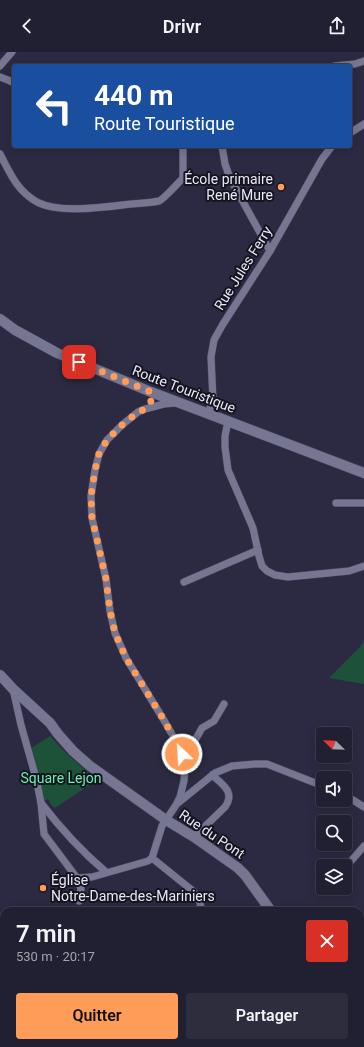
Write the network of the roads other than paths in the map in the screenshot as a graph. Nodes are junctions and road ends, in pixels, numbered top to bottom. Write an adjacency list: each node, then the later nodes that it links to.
1 (12, 52): 4 (street)
2 (364, 61): 3 (street)
3 (352, 64)
4 (0, 66)
5 (0, 77): 6 (street)
6 (12, 82)
7 (364, 124): 8 (street)
8 (352, 132)
9 (183, 148): 12 (street)
10 (222, 148): 13 (street)
11 (330, 148): 13 (street, Rue Jules Ferry)
12 (0, 154)
13 (270, 251): 18 (street, Rue Jules Ferry)
14 (0, 319): 15 (street, Route Touristique)
15 (151, 392): 16 (street, Route Touristique); 17 (street)
16 (180, 402): 17 (street); 18 (street, Route Touristique)
17 (145, 409): 29 (street)
18 (208, 413): 19 (street, Route Touristique)
19 (228, 421): 20 (street, Route Touristique); 23 (street)
20 (364, 473)
21 (336, 503): 22 (street)
22 (364, 503)
23 (258, 550): 24 (street); 25 (street)
24 (364, 566)
25 (184, 582)
26 (0, 675): 27 (street, Rue du Pont)
27 (13, 689): 33 (street); 36 (street, Rue du Pont)
28 (224, 704): 29 (street)
29 (182, 754): 34 (street)
30 (212, 775): 31 (street); 34 (street); 37 (street)
31 (316, 783)
32 (352, 799): 35 (street)
33 (41, 802): 41 (street); 42 (street)
34 (176, 805): 36 (street)
35 (364, 807)
36 (166, 820): 37 (street, Rue du Pont); 39 (street)
37 (194, 837): 45 (street, Rue du Pont)
38 (364, 846): 40 (street)
39 (152, 858): 41 (street); 44 (street)
40 (352, 860)
41 (106, 872): 42 (street)
42 (77, 878): 43 (street)
43 (79, 900)
44 (201, 907)
45 (268, 907)

